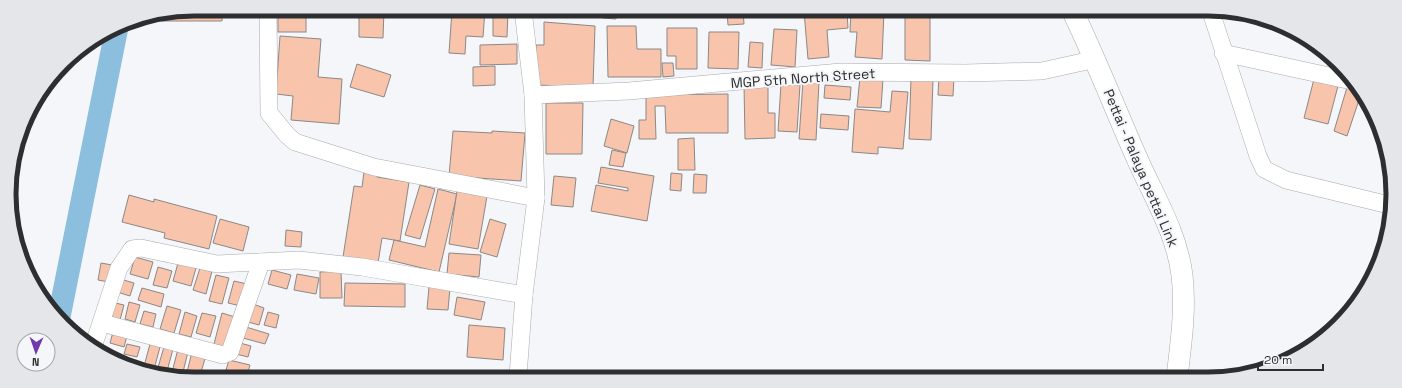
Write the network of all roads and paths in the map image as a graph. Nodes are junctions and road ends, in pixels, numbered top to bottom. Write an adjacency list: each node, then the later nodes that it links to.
1 (268, 16): 9 (street)
2 (524, 16): 8 (street)
3 (1075, 16): 6 (street, Pettai - Palaya pettai Link)
4 (1212, 16): 5 (street)
5 (1223, 53): 7 (street); 10 (street)
6 (1096, 59): 8 (street, MGP 5th North Street); 16 (street, Pettai - Palaya pettai Link)
7 (1344, 79)
8 (533, 95): 9 (street)
9 (536, 198): 12 (street)
10 (1386, 204)
11 (261, 262): 12 (street); 13 (street); 13 (street)
12 (524, 295): 15 (street)
13 (102, 323): 14 (street)
14 (95, 342)
15 (518, 372)
16 (1179, 372)

